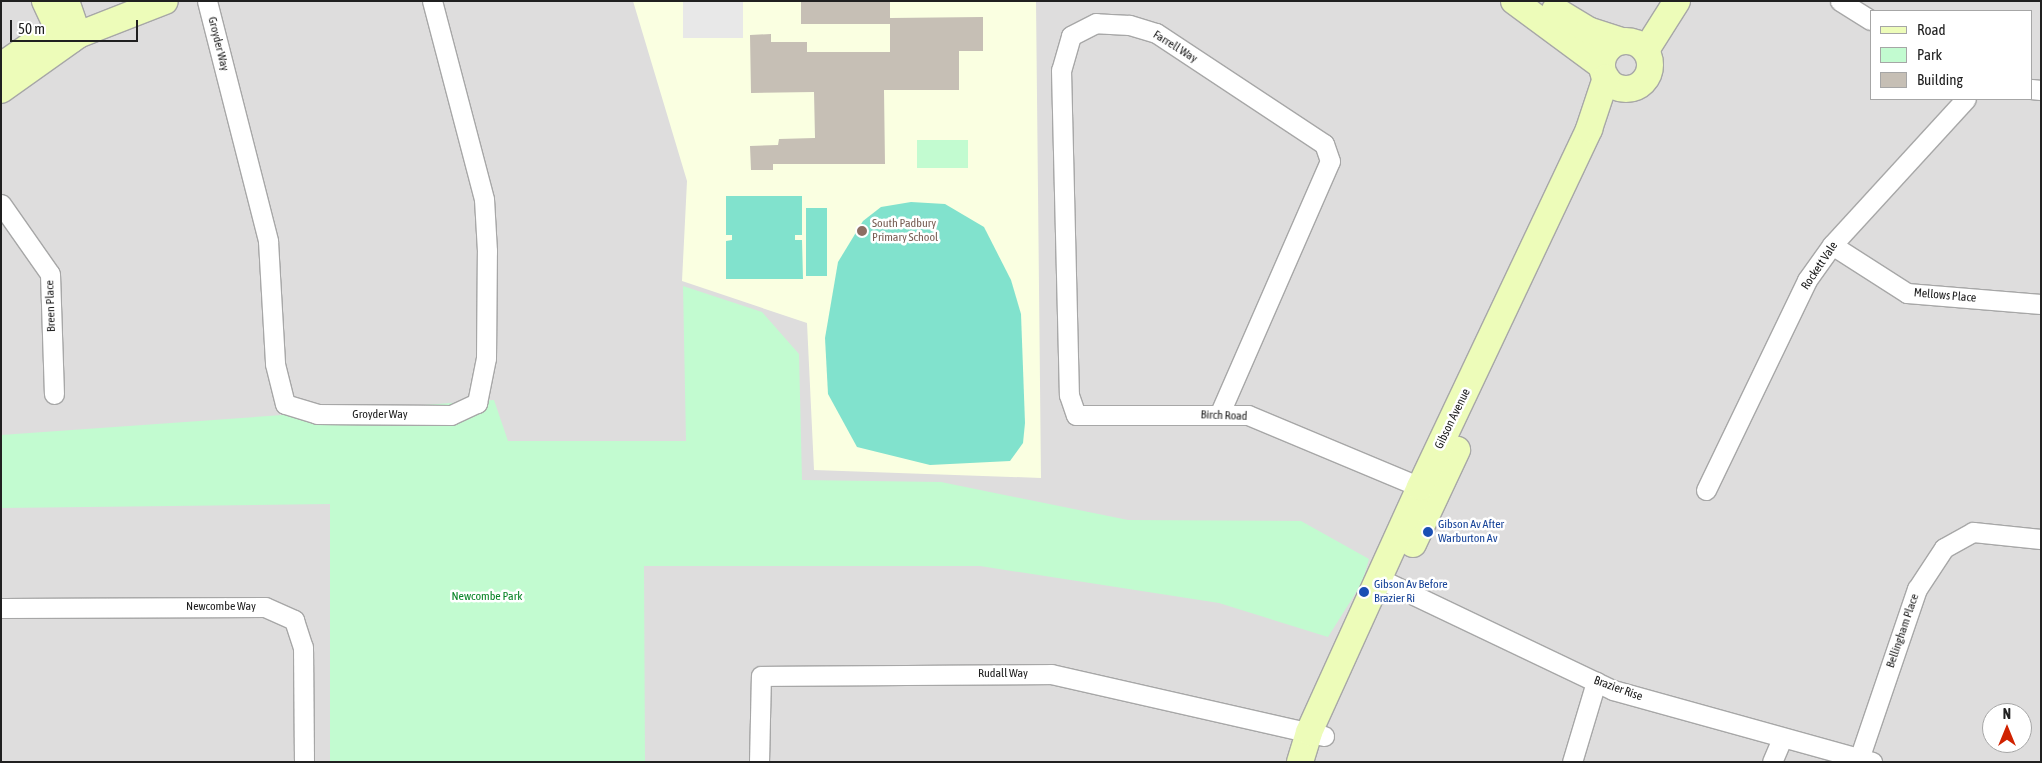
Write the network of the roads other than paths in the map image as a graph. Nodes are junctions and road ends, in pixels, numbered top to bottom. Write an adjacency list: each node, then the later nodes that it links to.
1 (45, 1): 12 (main road)
2 (113, 1): 12 (main road)
3 (165, 1): 12 (main road)
4 (207, 1): 5 (street, Groyder Way)
5 (432, 1)
6 (1514, 1): 15 (main road)
7 (1542, 1): 13 (main road)
8 (1660, 1): 13 (main road)
9 (1677, 1): 13 (main road)
10 (1840, 1): 11 (street)
11 (1870, 19)
12 (69, 24): 14 (main road); 16 (main road)
13 (1631, 44): 15 (main road, Gibson Avenue); 15 (main road)
14 (1, 66)
15 (1611, 77): 25 (main road, Gibson Avenue)
16 (1, 90)
17 (1965, 100): 19 (street, Rockett Vale)
18 (1, 204): 21 (street, Breen Place)
19 (1832, 245): 20 (street, Mellows Place); 24 (street, Rockett Vale)
20 (2041, 304)
21 (54, 394)
22 (1069, 394): 23 (street, Birch Road); 23 (street, Farrell Way)
23 (1219, 415): 25 (street, Birch Road)
24 (1706, 490)
25 (1428, 491): 27 (main road, Gibson Avenue)
26 (2041, 539): 32 (street, Bellingham Place)
27 (1386, 581): 29 (street, Brazier Rise); 30 (main road, Gibson Avenue)
28 (1, 608): 33 (street, Newcombe Way)
29 (1596, 682): 31 (street, Brazier Rise); 37 (street)
30 (1316, 734): 34 (street, Rudall Way); 35 (main road, Gibson Avenue); 36 (main road, Gibson Avenue)
31 (1782, 738): 32 (street, Brazier Rise); 38 (street)
32 (1865, 760)
33 (304, 762)
34 (759, 762)
35 (1300, 762)
36 (1316, 762)
37 (1572, 762)
38 (1772, 762)

